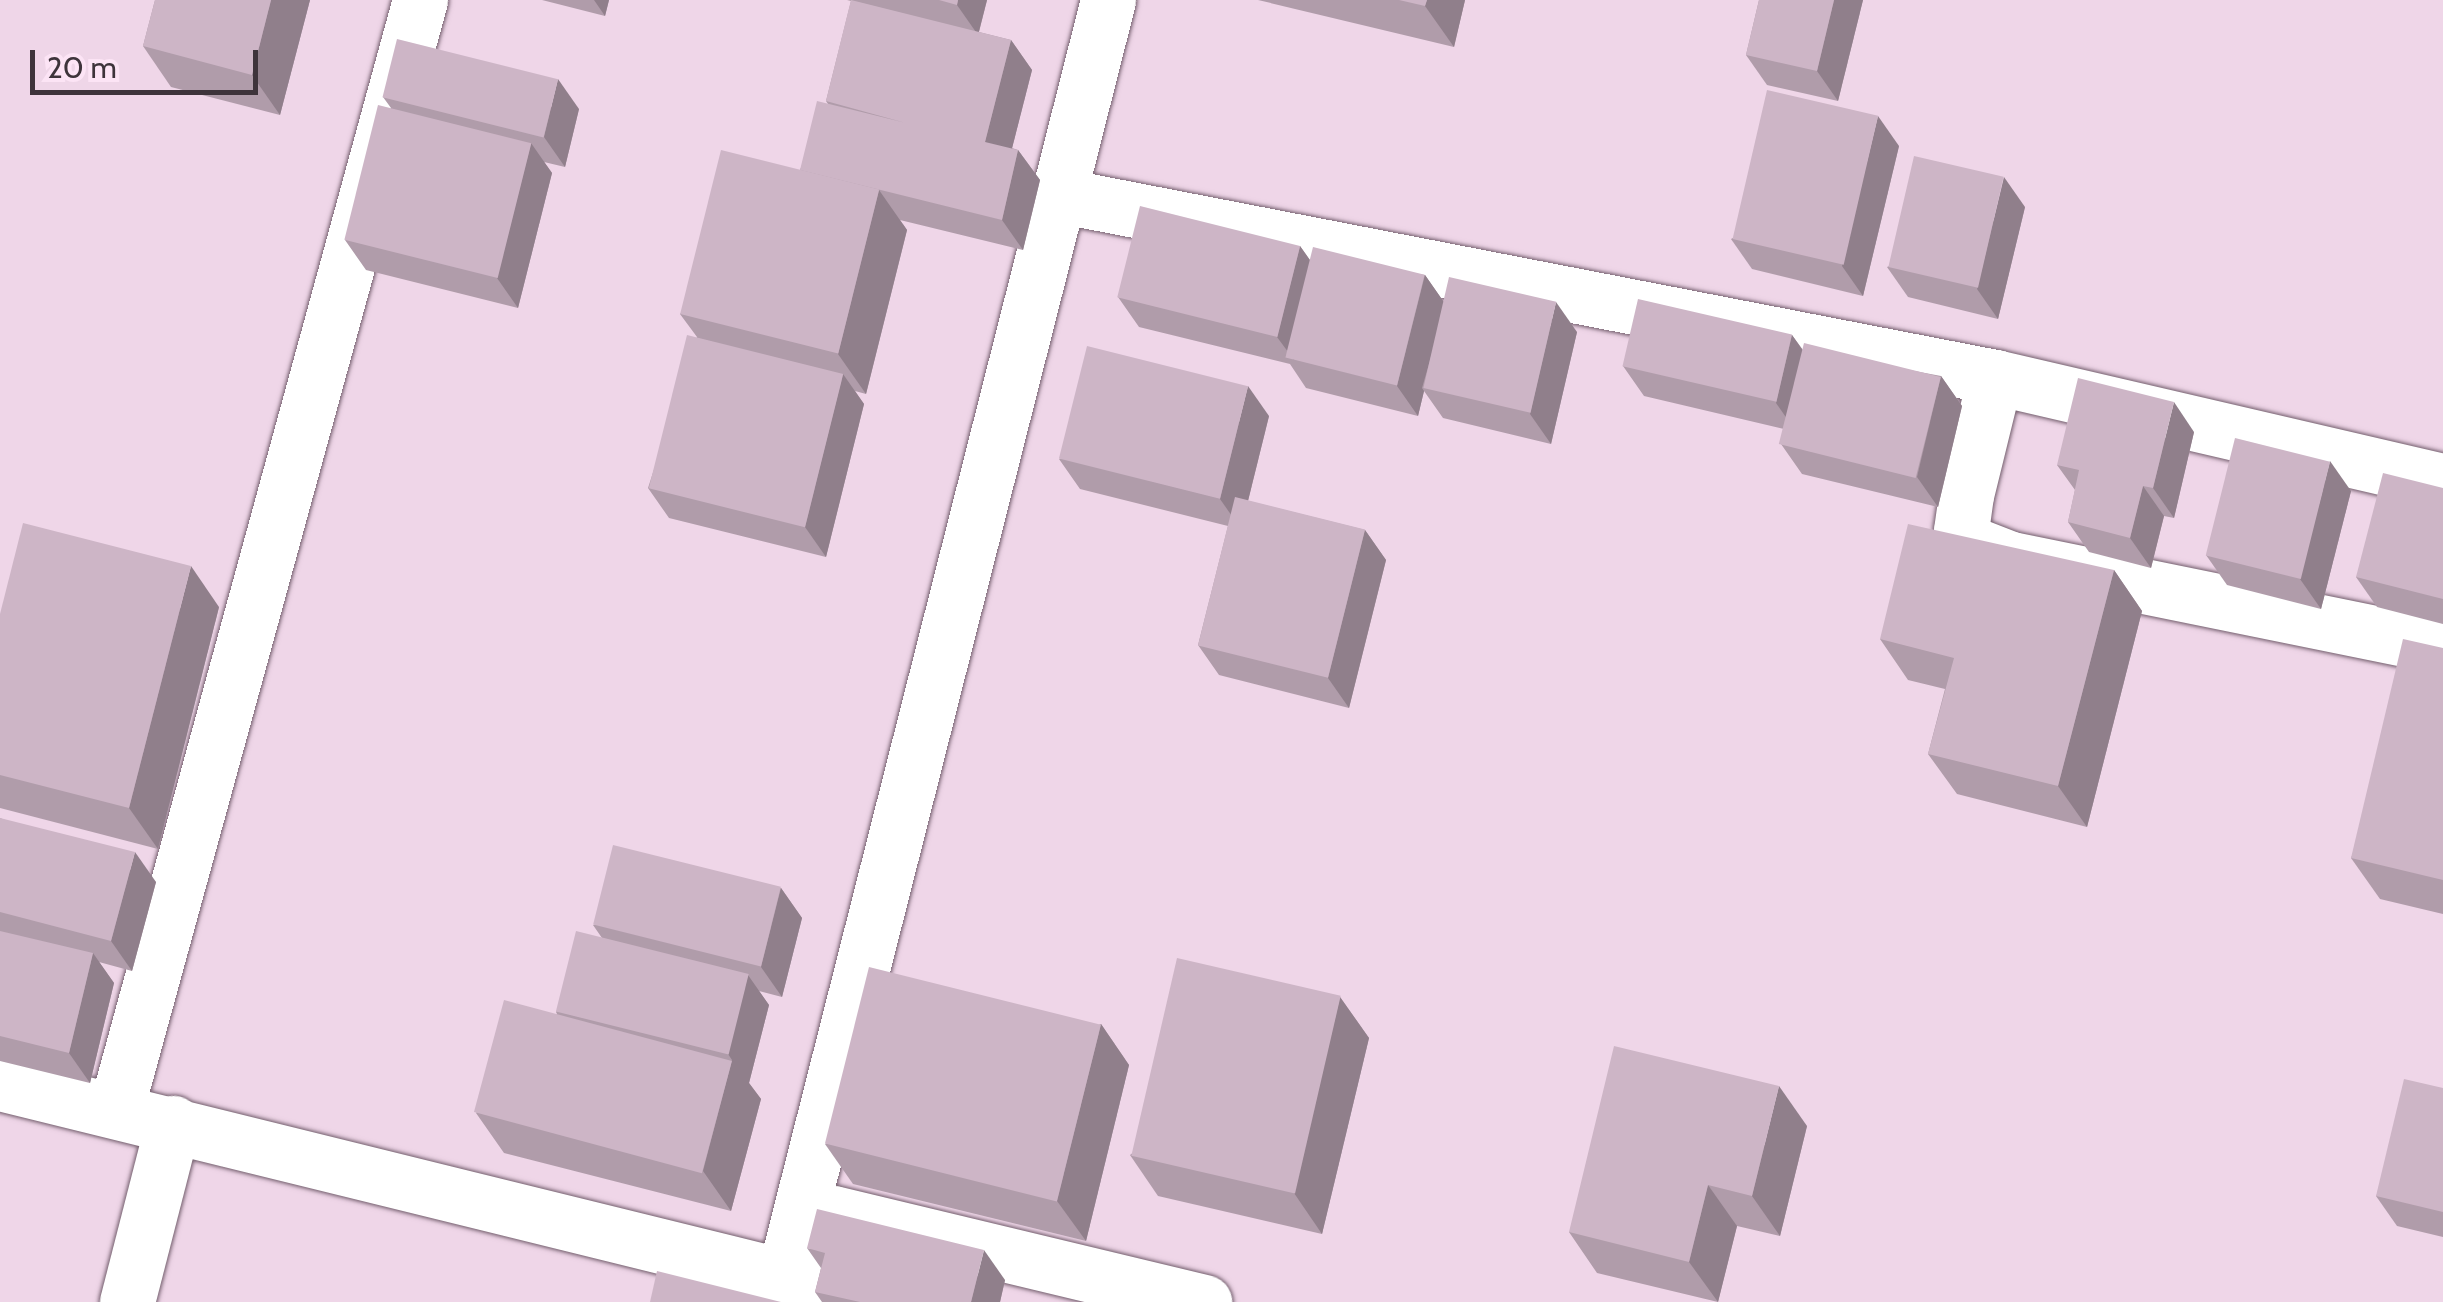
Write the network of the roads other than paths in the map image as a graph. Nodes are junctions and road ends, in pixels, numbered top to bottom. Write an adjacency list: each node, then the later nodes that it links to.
1 (420, 0): 9 (street)
2 (1108, 0): 3 (street)
3 (1058, 195): 4 (street); 11 (street)
4 (1996, 377): 5 (street); 6 (street)
5 (2443, 481)
6 (2430, 644): 7 (street)
7 (2401, 699)
8 (0, 1084): 9 (street)
9 (116, 1108): 10 (street)
10 (173, 1123): 11 (street); 12 (street)
11 (804, 1288): 13 (street)
12 (127, 1302)
13 (1204, 1302)

